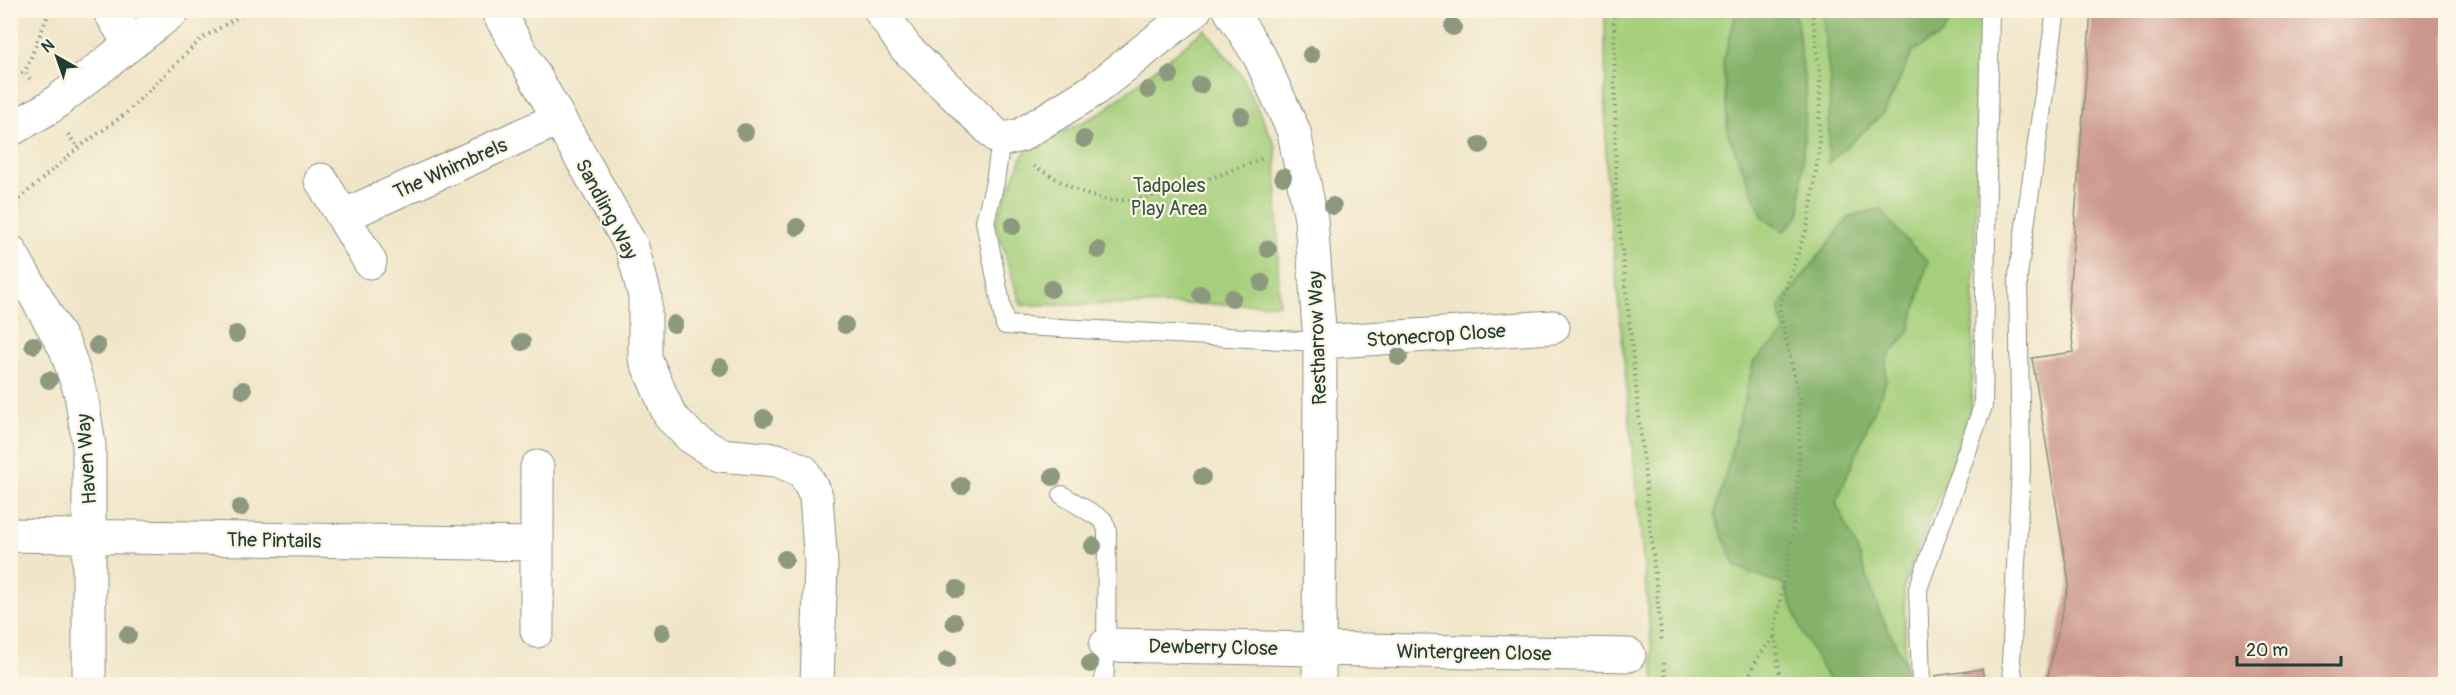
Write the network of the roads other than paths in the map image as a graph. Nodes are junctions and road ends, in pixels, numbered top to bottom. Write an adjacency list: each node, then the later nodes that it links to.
1 (109, 10): 9 (street)
2 (174, 10): 9 (street)
3 (497, 10): 10 (street, Sandling Way)
4 (880, 10): 12 (street)
5 (1195, 10): 12 (street)
6 (1230, 10): 18 (street, Restharrow Way)
7 (1990, 10): 32 (lane)
8 (2056, 10): 33 (lane)
9 (130, 44): 11 (street)
10 (558, 119): 14 (street, The Whimbrels); 29 (street, Sandling Way)
11 (10, 130)
12 (1001, 140): 18 (lane)
13 (321, 180): 14 (street)
14 (343, 216): 16 (street)
15 (10, 251): 22 (street, Haven Way)
16 (370, 262)
17 (1553, 327): 18 (street, Stonecrop Close)
18 (1320, 342): 26 (street, Restharrow Way)
19 (537, 467): 23 (street)
20 (1062, 495): 25 (lane)
21 (10, 535): 22 (street, The Pintails)
22 (90, 536): 23 (street, The Pintails); 28 (street, Haven Way)
23 (537, 544): 24 (street)
24 (537, 631)
25 (1106, 645): 26 (street, Dewberry Close); 30 (lane)
26 (1319, 649): 27 (street, Wintergreen Close); 31 (street, Restharrow Way)
27 (1629, 655)
28 (88, 684)
29 (817, 684)
30 (1104, 684)
31 (1319, 684)
32 (1921, 684)
33 (2014, 684)

